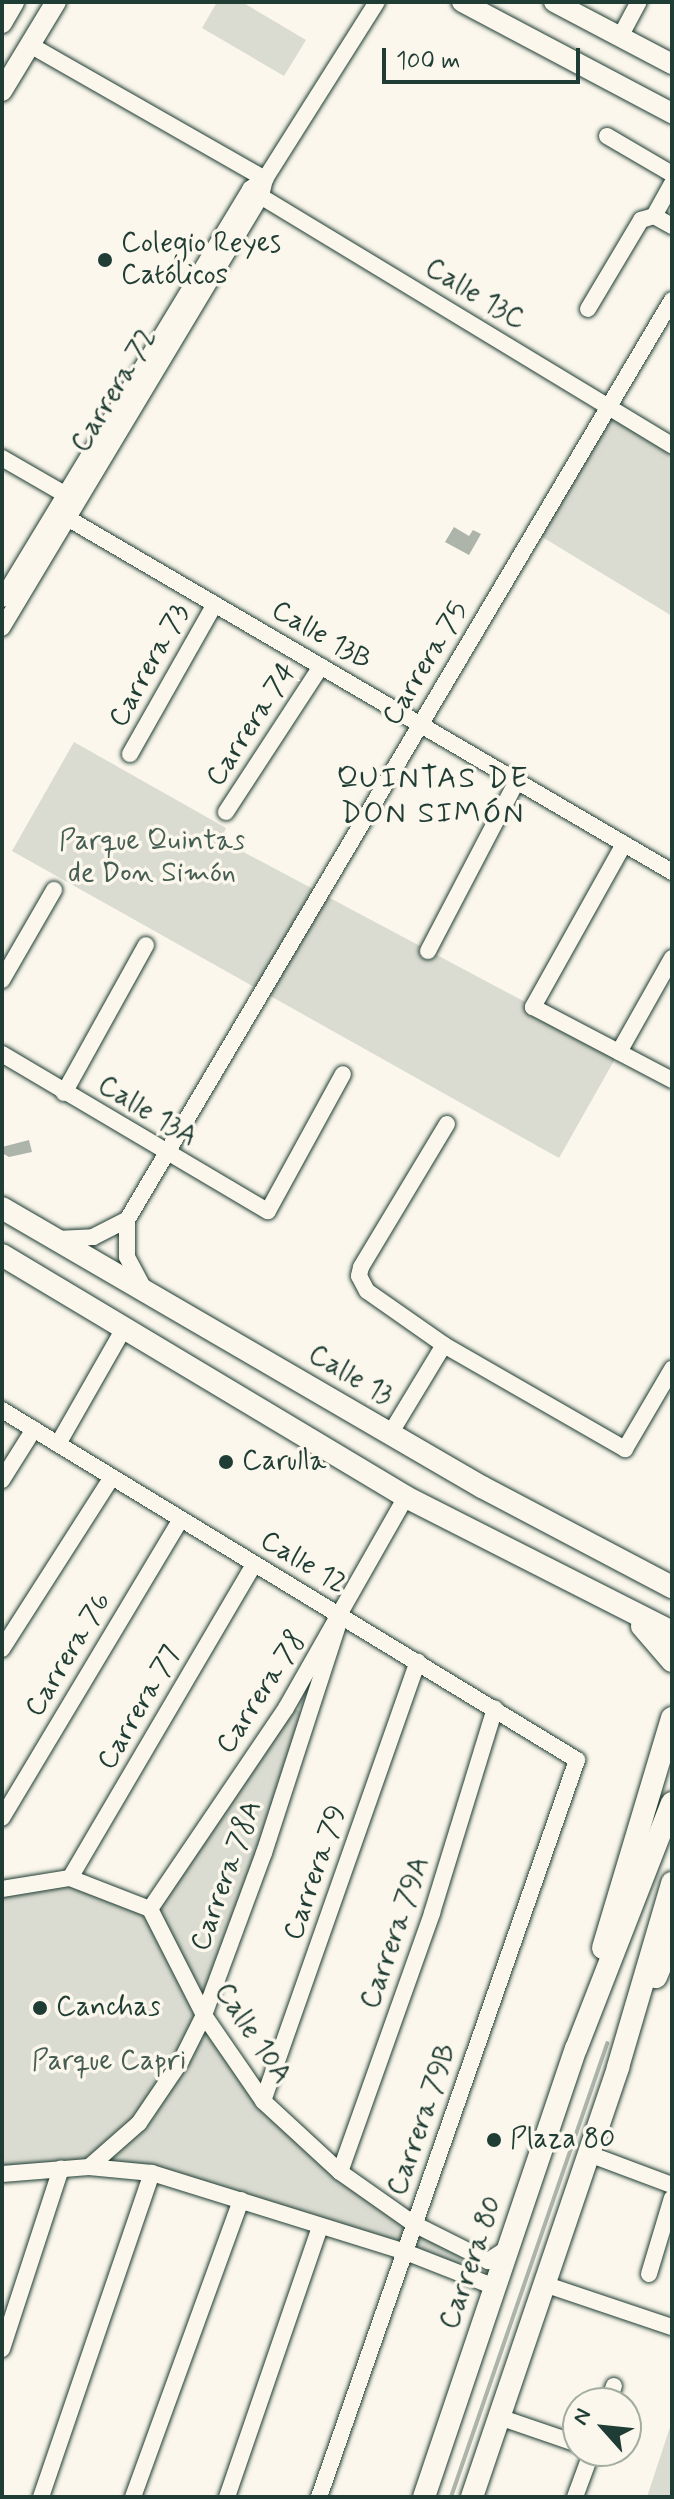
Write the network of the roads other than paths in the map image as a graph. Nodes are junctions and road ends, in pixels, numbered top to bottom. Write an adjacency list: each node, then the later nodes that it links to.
1 (14, 2): 7 (street)
2 (56, 2): 9 (street)
3 (377, 2): 15 (street, Carrera 72)
4 (554, 2): 8 (street)
5 (639, 2): 8 (street)
6 (470, 5): 12 (street)
7 (2, 23)
8 (620, 37): 10 (street)
9 (30, 45): 11 (street); 15 (street)
10 (672, 64)
11 (2, 91)
12 (672, 113)
13 (607, 136): 14 (street)
14 (672, 174)
15 (265, 179): 17 (street, Carrera 72)
16 (672, 184): 18 (street)
17 (256, 193): 22 (street, Calle 13C); 25 (street, Carrera 72)
18 (654, 216): 19 (street); 21 (street)
19 (672, 226)
20 (672, 300): 22 (street, Carrera 75)
21 (588, 309)
22 (609, 406): 23 (street, Calle 13C); 31 (street, Carrera 75)
23 (672, 445)
24 (2, 458): 25 (street)
25 (72, 498): 26 (street, Carrera 72); 27 (street, Carrera 72)
26 (69, 519): 28 (street, Calle 13B); 29 (street, Carrera 72)
27 (2, 599)
28 (215, 604): 30 (street, Calle 13B); 32 (street, Carrera 73)
29 (2, 628)
30 (321, 666): 31 (street, Calle 13B); 34 (street, Carrera 74)
31 (420, 725): 33 (street, Calle 13B); 48 (street, Carrera 75)
32 (130, 754)
33 (517, 781): 35 (street, Calle 13B); 39 (street)
34 (226, 812)
35 (624, 844): 36 (street, Calle 13B); 42 (street)
36 (672, 872)
37 (54, 890): 41 (street)
38 (146, 945): 46 (street)
39 (428, 951)
40 (672, 958): 42 (street)
41 (2, 980)
42 (619, 1052): 45 (street)
43 (2, 1054): 46 (street, Calle 13A)
44 (343, 1074): 48 (street, Calle 13A)
45 (672, 1080)
46 (64, 1093): 48 (street, Calle 13A)
47 (447, 1124): 55 (street)
48 (166, 1154): 50 (street, Carrera 75)
49 (2, 1208): 51 (main road, Calle 13)
50 (127, 1220): 51 (street); 53 (street)
51 (54, 1239): 53 (main road, Calle 13)
52 (2, 1255): 54 (main road)
53 (150, 1294): 59 (main road, Calle 13)
54 (123, 1330): 60 (street); 63 (main road)
55 (444, 1345): 56 (street); 59 (street)
56 (672, 1369)
57 (2, 1410): 58 (street, Calle 12)
58 (34, 1429): 60 (street, Calle 12); 62 (street)
59 (390, 1434): 66 (main road, Calle 13)
60 (58, 1444): 61 (street, Calle 12)
61 (112, 1477): 64 (street, Calle 12); 72 (street)
62 (2, 1480)
63 (406, 1497): 69 (main road); 70 (street, Carrera 78)
64 (181, 1519): 65 (street, Calle 12); 79 (street, Carrera 76)
65 (254, 1564): 70 (street, Calle 12); 80 (street, Carrera 77)
66 (646, 1575): 67 (main road); 68 (main road, Calle 13)
67 (672, 1577)
68 (672, 1587)
69 (614, 1606): 71 (main road); 73 (main road)
70 (341, 1616): 74 (street, Calle 12); 83 (street, Carrera 78); 85 (street, Carrera 78A)
71 (672, 1632)
72 (2, 1649)
73 (672, 1661)
74 (418, 1662): 75 (street, Calle 12); 88 (street, Carrera 79)
75 (495, 1708): 77 (street, Calle 12); 92 (street, Carrera 79A)
76 (672, 1718): 86 (main road, Carrera 80)
77 (577, 1760): 98 (street, Carrera 79B)
78 (672, 1803): 86 (main road, Carrera 80)
79 (2, 1818)
80 (70, 1878): 82 (street); 83 (street)
81 (672, 1883): 87 (main road)
82 (2, 1889)
83 (150, 1909): 85 (street, Calle 10A)
84 (672, 1938): 87 (main road)
85 (204, 2015): 88 (street, Calle 10A); 90 (street, Carrera 78A)
86 (576, 2049): 100 (main road, Carrera 80)
87 (618, 2067): 89 (main road)
88 (263, 2101): 92 (street, Calle 10A)
89 (589, 2154): 95 (street); 103 (main road)
90 (89, 2167): 91 (street); 93 (street)
91 (61, 2168): 94 (street); 106 (street)
92 (340, 2172): 98 (street, Calle 10A)
93 (152, 2173): 97 (street); 110 (street)
94 (2, 2174)
95 (672, 2185)
96 (672, 2198): 102 (street)
97 (241, 2200): 99 (street); 111 (street)
98 (414, 2224): 100 (street, Calle 10A); 101 (street, Carrera 79B)
99 (320, 2227): 101 (street); 112 (street)
100 (508, 2248): 104 (main road, Carrera 80)
101 (403, 2251): 104 (street); 113 (street, Carrera 79B)
102 (649, 2274)
103 (544, 2284): 105 (street); 107 (main road)
104 (495, 2287): 114 (main road, Carrera 80)
105 (672, 2327)
106 (2, 2349)
107 (499, 2417): 108 (street); 115 (main road)
108 (562, 2439)
109 (586, 2467): 116 (street)
110 (41, 2497)
111 (133, 2497)
112 (227, 2497)
113 (319, 2497)
114 (424, 2497)
115 (472, 2497)
116 (575, 2497)

